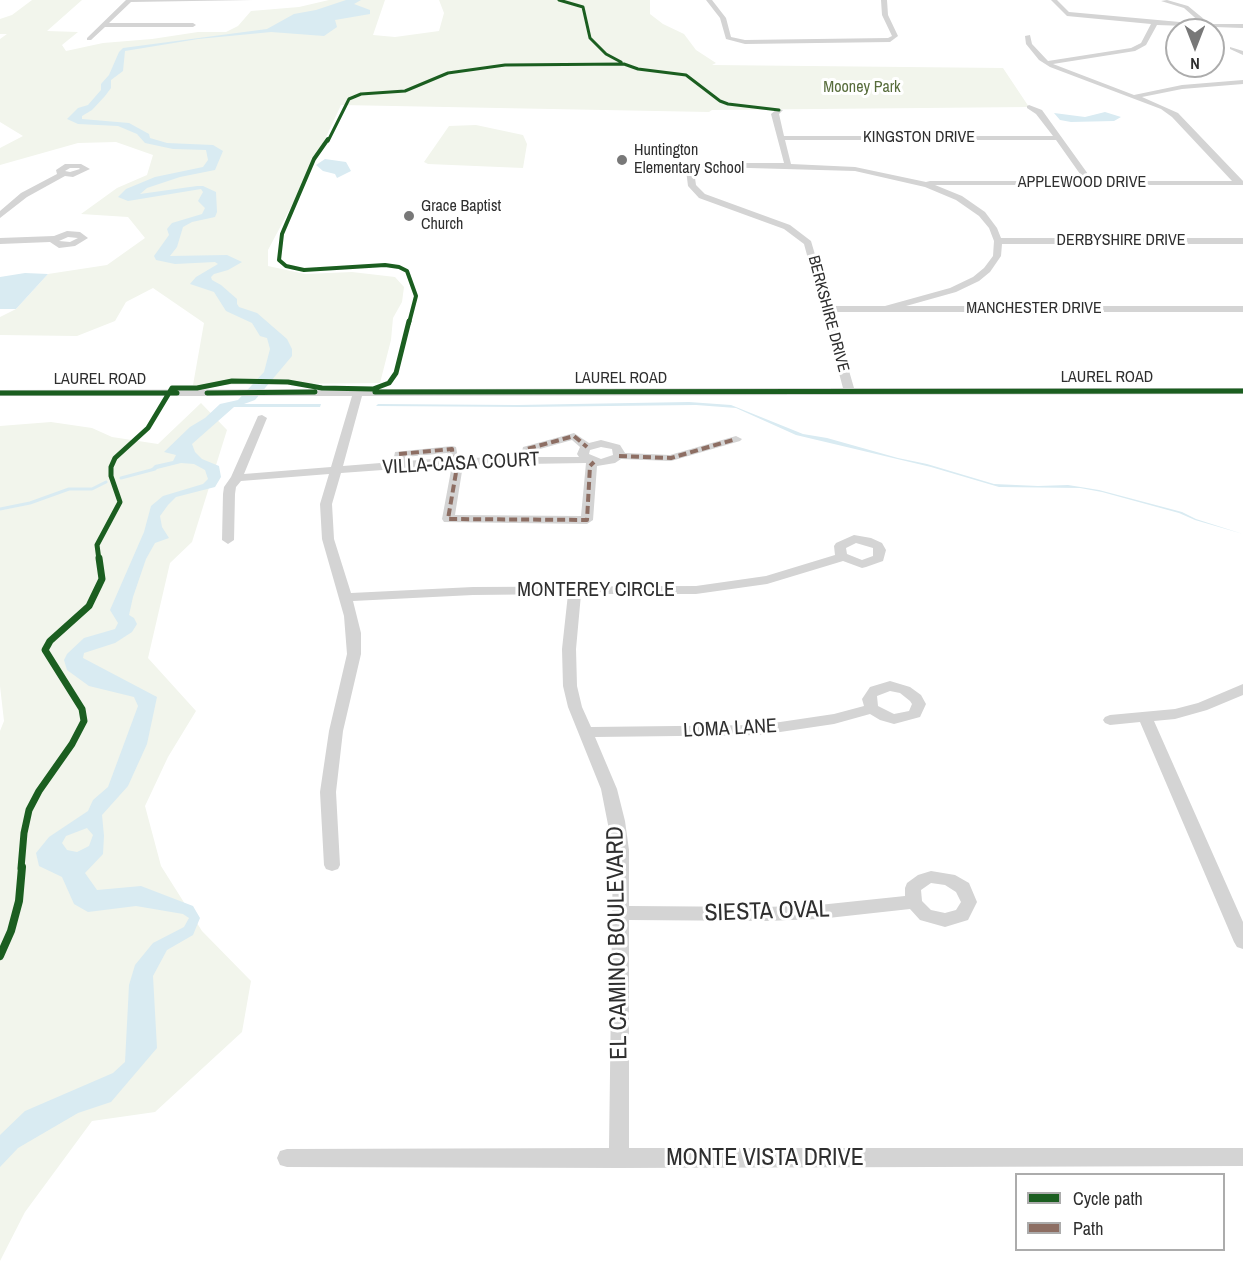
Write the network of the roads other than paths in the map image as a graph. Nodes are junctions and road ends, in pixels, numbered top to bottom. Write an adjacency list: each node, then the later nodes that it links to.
1 (129, 0): 2 (street); 10 (street)
2 (250, 0)
3 (709, 0): 4 (street)
4 (884, 0)
5 (1054, 0): 8 (street)
6 (1164, 1): 7 (street)
7 (1199, 18)
8 (1155, 23): 9 (street); 18 (street)
9 (1165, 24)
10 (104, 25): 11 (street); 15 (street)
11 (192, 25)
12 (1225, 26): 13 (street)
13 (1243, 26)
14 (1028, 36): 18 (street)
15 (89, 39)
16 (1232, 48): 17 (street)
17 (1243, 52)
18 (1047, 63): 20 (street)
19 (1243, 82): 20 (street)
20 (1134, 97): 29 (street)
21 (1029, 107): 24 (street)
22 (779, 110): 23 (street)
23 (781, 138): 24 (street, KINGSTON DRIVE); 25 (street)
24 (1058, 138): 28 (street)
25 (788, 165): 27 (street); 35 (street, BERKSHIRE DRIVE)
26 (63, 174): 30 (street)
27 (921, 183): 28 (street, APPLEWOOD DRIVE); 33 (street)
28 (1091, 183): 29 (street, APPLEWOOD DRIVE)
29 (1241, 183)
30 (0, 215)
31 (55, 239): 32 (street)
32 (0, 241)
33 (998, 241): 34 (street, DERBYSHIRE DRIVE); 36 (street)
34 (1243, 241)
35 (826, 309): 36 (street, MANCHESTER DRIVE); 40 (street, BERKSHIRE DRIVE)
36 (885, 309): 37 (street, MANCHESTER DRIVE)
37 (1243, 309)
38 (1243, 391): 40 (street, LAUREL ROAD)
39 (358, 392): 40 (street, LAUREL ROAD); 41 (street, LAUREL ROAD); 49 (street)
40 (849, 392)
41 (0, 393)
42 (262, 418): 50 (street)
43 (736, 439): 45 (street)
44 (587, 447): 45 (street); 46 (street); 48 (street)
45 (619, 456): 48 (street, VILLA-CASA COURT)
46 (527, 460): 47 (street, VILLA-CASA COURT); 48 (street, VILLA-CASA COURT)
47 (456, 461): 48 (street); 49 (street, VILLA-CASA COURT)
48 (591, 461)
49 (334, 470): 50 (street, VILLA-CASA COURT); 54 (street)
50 (237, 478): 51 (street)
51 (228, 540)
52 (843, 557): 53 (street, MONTEREY CIRCLE)
53 (575, 592): 54 (street, MONTEREY CIRCLE); 59 (street, EL CAMINO BOULEVARD)
54 (346, 597): 60 (street)
55 (1243, 689): 57 (street)
56 (872, 709): 59 (street, LOMA LANE)
57 (1146, 718): 58 (street); 63 (street)
58 (1110, 720)
59 (586, 732): 62 (street, EL CAMINO BOULEVARD)
60 (332, 865)
61 (914, 902): 62 (street, SIESTA OVAL)
62 (620, 913): 66 (street, EL CAMINO BOULEVARD)
63 (1243, 942)
64 (1243, 1157): 66 (street, MONTE VISTA DRIVE)
65 (286, 1158): 66 (street, MONTE VISTA DRIVE)
66 (619, 1159)

